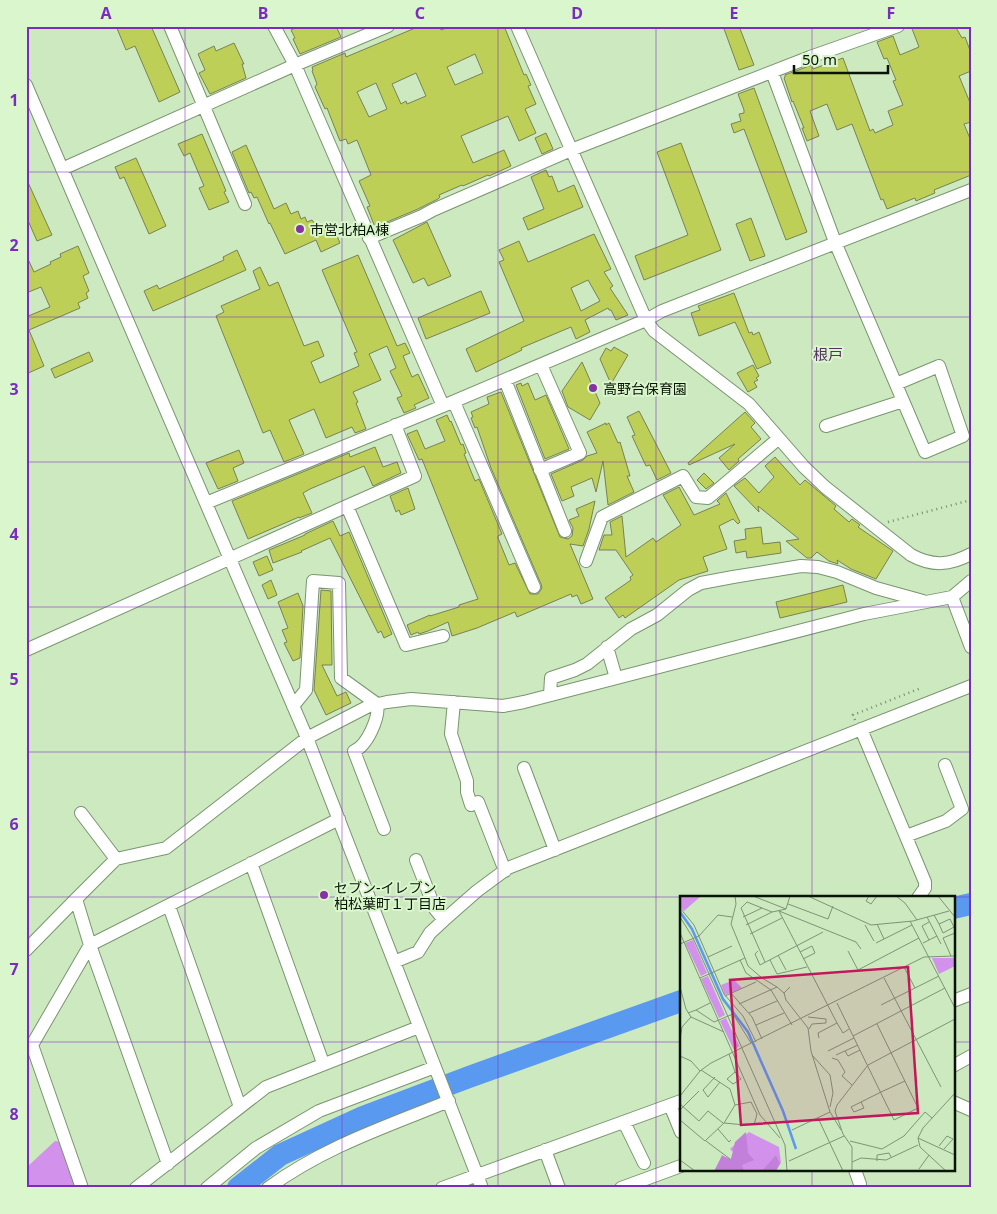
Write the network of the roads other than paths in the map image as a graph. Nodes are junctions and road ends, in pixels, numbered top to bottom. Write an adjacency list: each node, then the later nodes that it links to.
1 (170, 26): 9 (street)
2 (274, 26): 6 (street)
3 (388, 26): 6 (street)
4 (517, 26): 10 (street)
5 (898, 26): 7 (street)
6 (295, 65): 9 (street); 14 (street)
7 (772, 72): 10 (street); 15 (street)
8 (26, 85): 11 (street)
9 (204, 107): 11 (street); 13 (street)
10 (571, 150): 14 (street); 16 (street)
11 (62, 169): 26 (street)
12 (971, 190): 15 (street)
13 (245, 204)
14 (370, 238): 21 (street)
15 (835, 242): 16 (street); 19 (street)
16 (646, 320): 17 (street); 24 (street)
17 (540, 365): 18 (street); 25 (street)
18 (505, 380): 21 (street); 25 (street)
19 (896, 384): 20 (street); 20 (street)
20 (903, 400): 23 (street)
21 (449, 404): 22 (street); 33 (street)
22 (395, 426): 26 (street); 27 (street)
23 (826, 426)
24 (778, 439): 29 (street); 31 (street)
25 (540, 470): 28 (street)
26 (206, 503): 30 (street)
27 (347, 506): 30 (street); 36 (street)
28 (565, 531)
29 (971, 554)
30 (230, 559): 39 (street); 45 (street)
31 (586, 561)
32 (971, 581): 34 (street)
33 (534, 587)
34 (952, 597): 35 (street); 38 (street)
35 (928, 602): 37 (street); 40 (street)
36 (443, 636)
37 (607, 647): 40 (street); 42 (street)
38 (971, 647)
39 (26, 650)
40 (616, 678): 42 (street)
41 (971, 686): 46 (street)
42 (550, 695): 43 (street)
43 (454, 702): 44 (street); 58 (street)
44 (377, 704): 45 (street); 47 (street); 52 (street)
45 (294, 706): 47 (street)
46 (858, 725): 53 (street); 54 (street)
47 (307, 738): 51 (street); 55 (street)
48 (945, 765): 53 (street)
49 (524, 768): 54 (street)
50 (81, 813): 55 (street)
51 (339, 819): 57 (street); 65 (street)
52 (384, 829)
53 (906, 836): 59 (street)
54 (555, 850): 58 (street)
55 (116, 859): 60 (street)
56 (416, 860): 62 (street)
57 (251, 863): 61 (street); 71 (street)
58 (505, 871): 62 (street)
59 (919, 896)
60 (76, 899): 63 (street); 64 (street)
61 (169, 906): 63 (street); 77 (street)
62 (444, 920): 65 (street)
63 (90, 945): 69 (street); 83 (street)
64 (26, 950)
65 (394, 962): 68 (street)
66 (971, 994): 67 (street)
67 (954, 1001)
68 (419, 1027): 71 (street); 73 (street)
69 (29, 1047): 87 (street)
70 (971, 1056): 72 (street)
71 (323, 1064): 77 (street)
72 (954, 1065)
73 (436, 1071): 74 (street); 89 (street)
74 (447, 1099): 86 (street); 90 (street)
75 (954, 1102): 78 (street)
76 (675, 1103): 79 (street); 80 (street)
77 (240, 1107): 83 (street)
78 (971, 1110)
79 (624, 1122): 81 (street); 82 (street)
80 (680, 1127)
81 (545, 1150): 86 (street); 93 (street)
82 (644, 1163)
83 (168, 1164): 88 (street)
84 (680, 1166): 94 (street)
85 (857, 1172): 95 (street)
86 (478, 1175): 91 (street); 92 (street)
87 (82, 1188)
88 (136, 1188)
89 (207, 1188)
90 (268, 1188)
91 (442, 1188)
92 (482, 1188)
93 (559, 1188)
94 (622, 1188)
95 (860, 1188)

